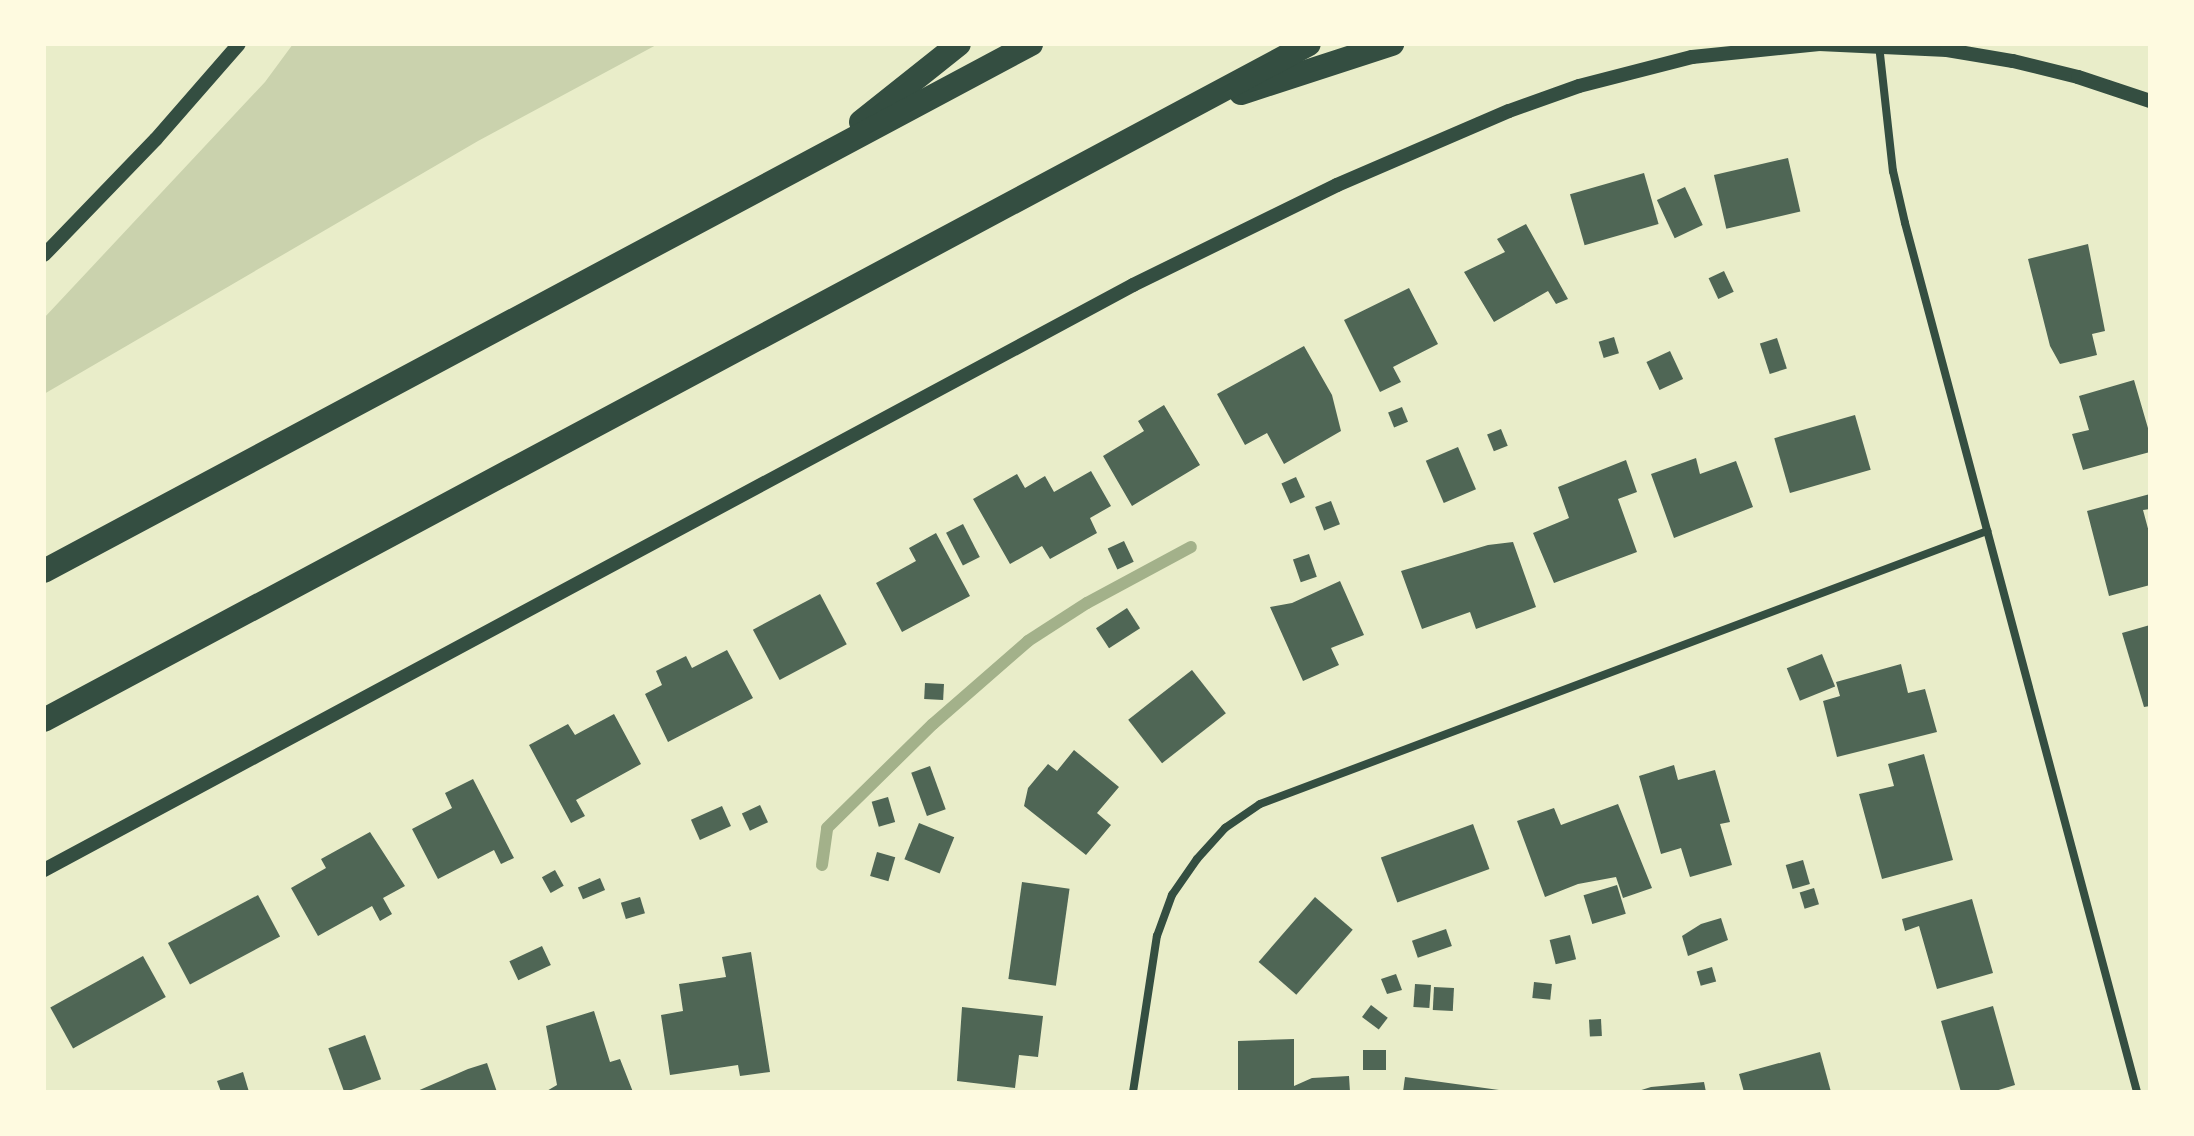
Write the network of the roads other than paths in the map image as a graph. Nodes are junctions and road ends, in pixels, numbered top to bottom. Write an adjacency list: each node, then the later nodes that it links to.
1 (239, 44): 10 (street)
2 (959, 44): 9 (highway)
3 (1031, 44): 9 (highway)
4 (1309, 44): 8 (highway)
5 (1392, 44): 8 (highway)
6 (1879, 45): 7 (street); 11 (street); 14 (street)
7 (2150, 101)
8 (1178, 114): 13 (highway)
9 (814, 160): 12 (highway)
10 (44, 255)
11 (1987, 531): 15 (street); 16 (street)
12 (44, 571)
13 (44, 720)
14 (44, 870)
15 (1133, 1092)
16 (2137, 1092)

